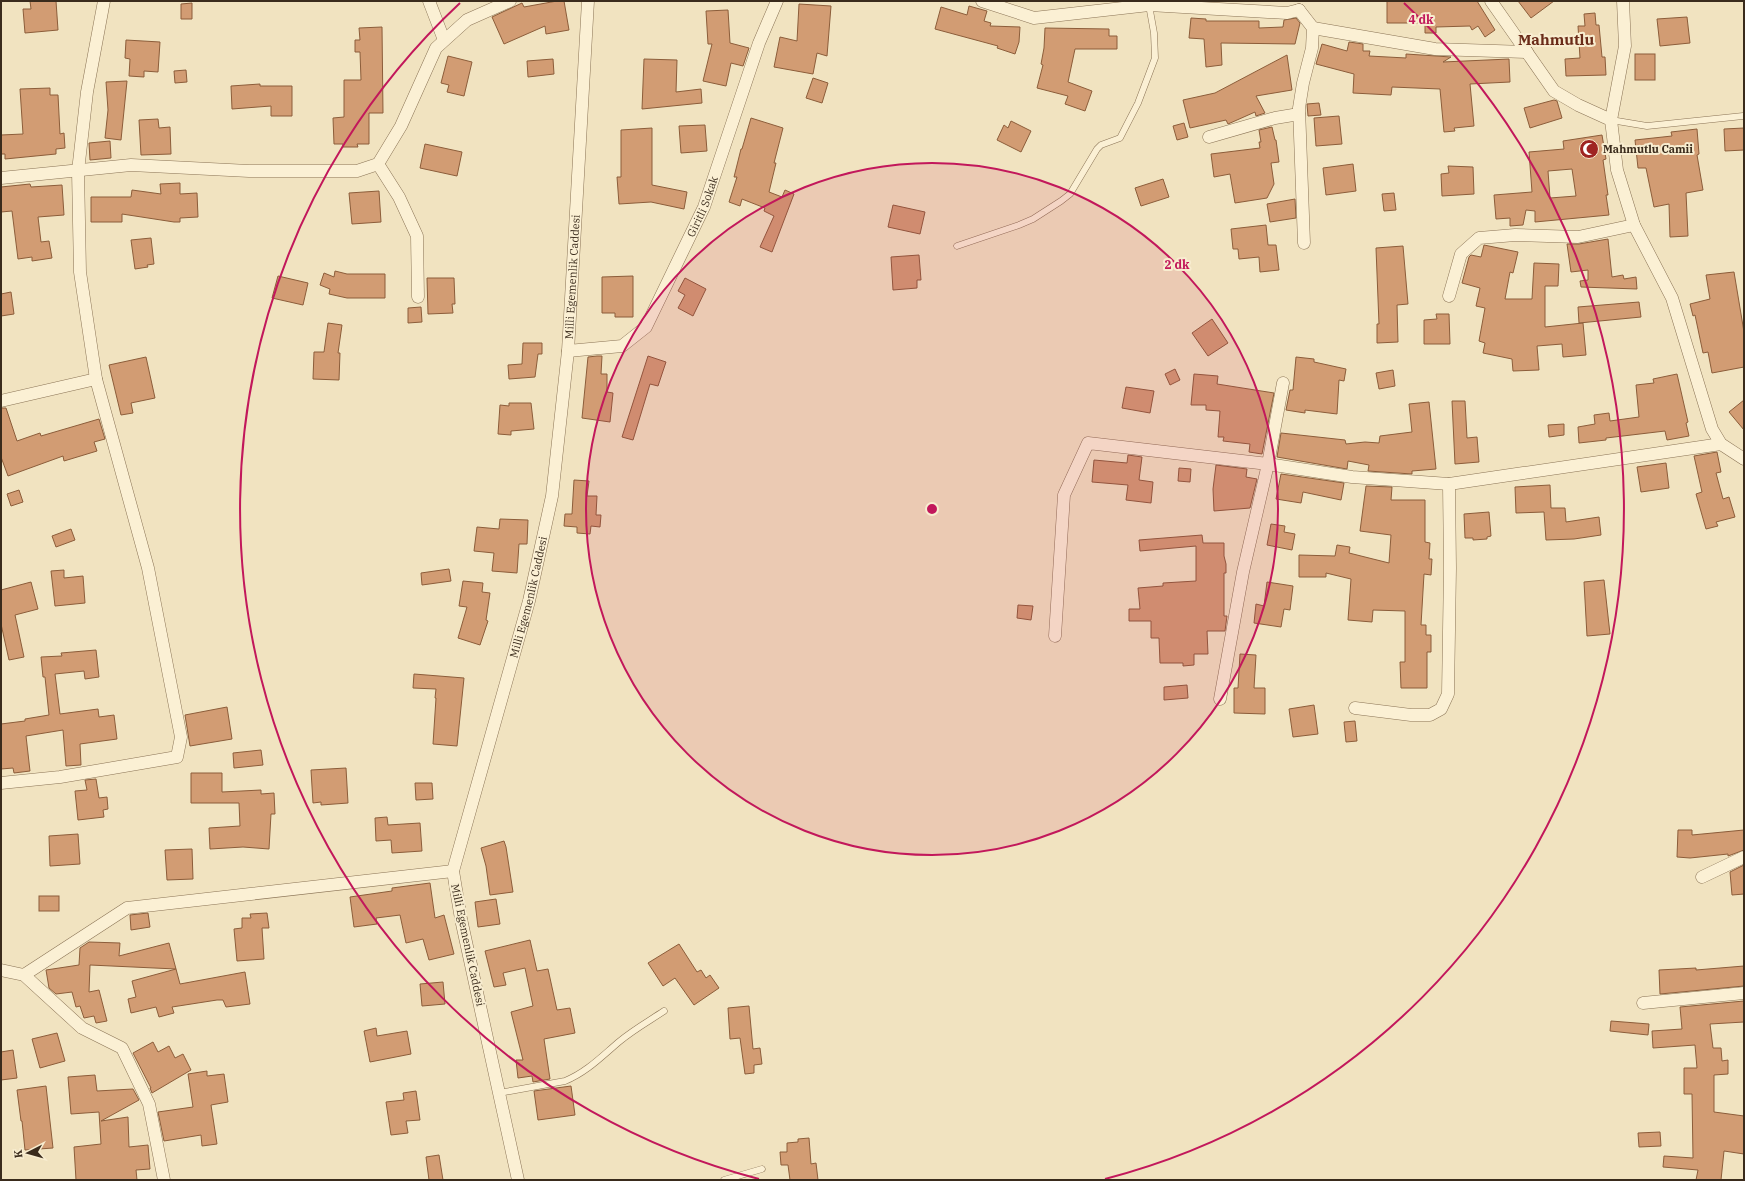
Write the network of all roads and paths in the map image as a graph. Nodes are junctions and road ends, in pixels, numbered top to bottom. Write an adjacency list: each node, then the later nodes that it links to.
1 (104, 1): 19 (street)
2 (429, 1): 12 (street)
3 (510, 1): 12 (street)
4 (588, 1): 26 (street, Milli Egemenlik Caddesi)
5 (777, 1): 26 (street, Giritli Sokak)
6 (982, 1): 9 (street)
7 (1491, 1): 13 (street)
8 (1623, 1): 16 (street)
9 (1149, 3): 10 (street); 23 (lane)
10 (1300, 6): 11 (street)
11 (1313, 28): 13 (street); 14 (street)
12 (444, 40): 18 (street)
13 (1527, 52): 16 (street)
14 (1299, 114): 17 (street); 22 (street)
15 (1743, 116): 16 (lane)
16 (1611, 120): 21 (street)
17 (1209, 137)
18 (378, 164): 19 (street); 25 (street)
19 (78, 171): 20 (street); 27 (street)
20 (1, 178)
21 (1634, 225): 24 (street); 30 (street)
22 (1304, 243)
23 (957, 246)
24 (1449, 296)
25 (418, 297)
26 (568, 351): 39 (street, Milli Egemenlik Caddesi)
27 (96, 379): 29 (street); 37 (street)
28 (1284, 383): 32 (street)
29 (1, 401)
30 (1721, 444): 31 (street); 33 (street)
31 (1744, 459)
32 (1268, 464): 33 (street); 34 (street); 35 (street)
33 (1449, 484): 36 (street)
34 (1055, 636)
35 (1220, 699)
36 (1355, 708)
37 (1, 783)
38 (1744, 858): 40 (street)
39 (453, 871): 42 (street); 46 (street, Milli Egemenlik Caddesi)
40 (1702, 877)
41 (1, 970): 42 (street)
42 (24, 975): 48 (street)
43 (1744, 993): 44 (street)
44 (1643, 1003)
45 (664, 1011): 46 (lane)
46 (499, 1093): 49 (street, Milli Egemenlik Caddesi)
47 (762, 1169): 50 (lane)
48 (164, 1180)
49 (518, 1180)
50 (724, 1180)

